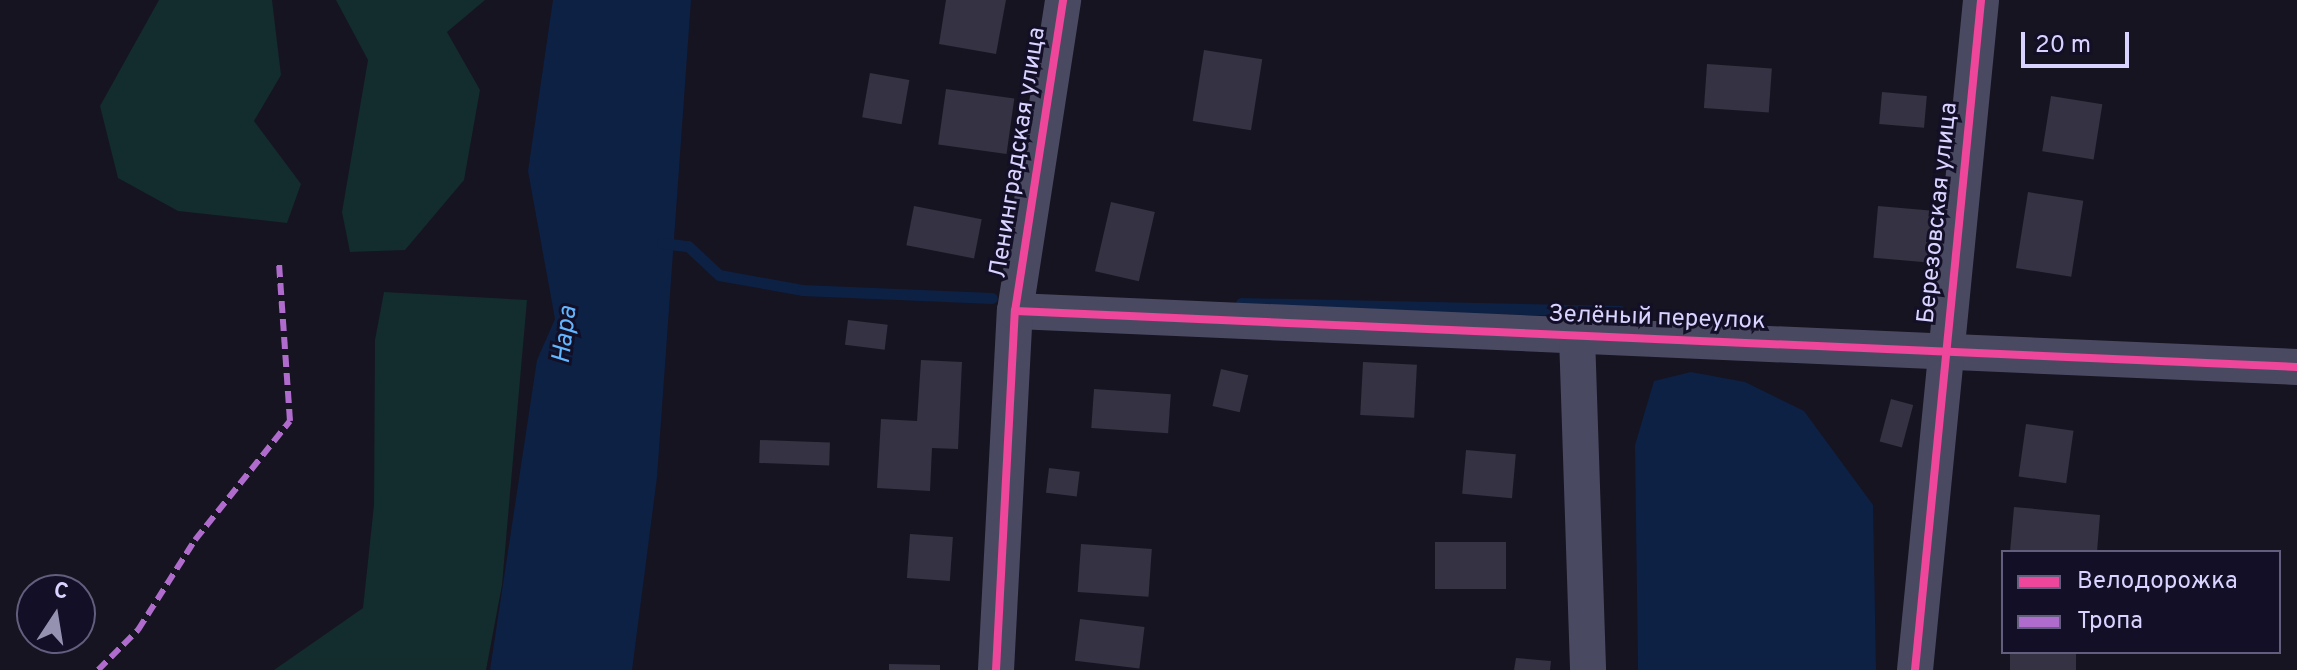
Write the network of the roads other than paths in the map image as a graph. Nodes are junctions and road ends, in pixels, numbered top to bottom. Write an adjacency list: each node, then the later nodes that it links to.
1 (1063, 0): 3 (street, Ленинградская улица)
2 (1981, 0): 5 (street, Березовская улица)
3 (1015, 311): 4 (street, Зелёный переулок); 7 (street, Ленинградская улица)
4 (1577, 336): 5 (street, Зелёный переулок); 8 (street, Зелёный переулок)
5 (1945, 350): 6 (street, Зелёный переулок); 9 (street, Березовская улица)
6 (2297, 367)
7 (996, 670)
8 (1588, 670)
9 (1915, 670)

